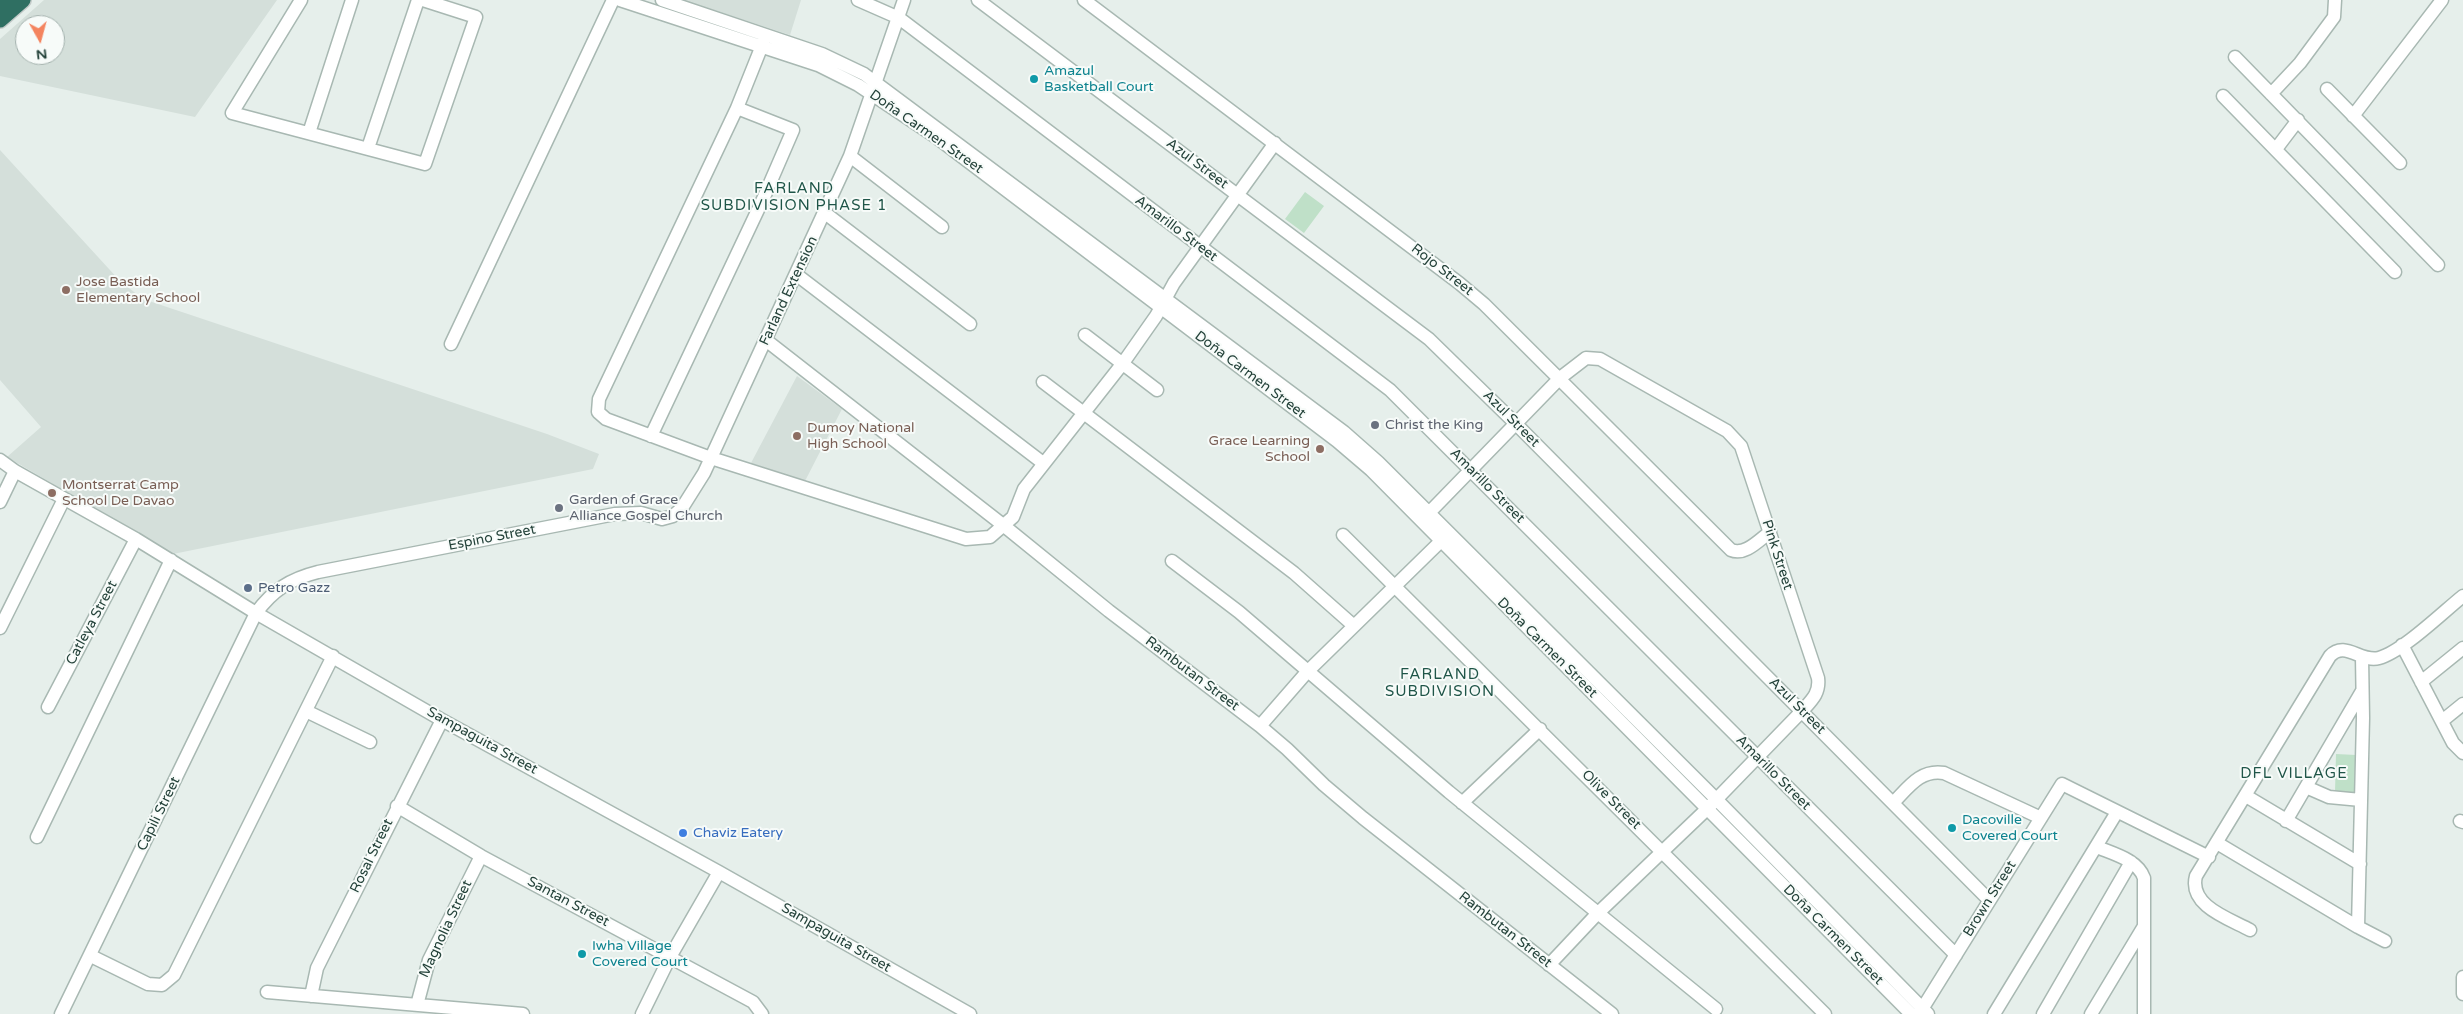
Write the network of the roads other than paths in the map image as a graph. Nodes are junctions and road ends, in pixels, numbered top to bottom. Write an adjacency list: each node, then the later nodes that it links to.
1 (5, 0): 16 (highway)
2 (23, 0): 18 (highway)
3 (300, 0): 29 (street)
4 (352, 0): 29 (street)
5 (418, 0): 31 (street)
6 (423, 0): 31 (street)
7 (613, 0): 46 (street)
8 (620, 0): 20 (street, Doña Carmen Street)
9 (662, 0): 19 (street, Doña Carmen Street)
10 (858, 0): 17 (street, Amarillo Street)
11 (904, 0): 17 (street, Farland Extension)
12 (978, 0): 35 (street, Azul Street)
13 (1084, 0): 30 (street, Rojo Street)
14 (2335, 0): 24 (street)
15 (2442, 0): 27 (street)
16 (0, 4)
17 (899, 18): 22 (street, Farland Extension); 38 (street, Amarillo Street)
18 (0, 20)
19 (767, 34): 20 (street); 22 (street, Doña Carmen Street)
20 (762, 46): 22 (street, Doña Carmen Street); 26 (street)
21 (2235, 57): 24 (street)
22 (875, 88): 33 (street, Farland Extension); 42 (street, Doña Carmen Street)
23 (2327, 89): 27 (street)
24 (2271, 94): 28 (street)
25 (2223, 96): 32 (street)
26 (737, 108): 53 (street); 53 (street)
27 (2353, 116): 34 (street)
28 (2298, 120): 32 (street); 39 (street)
29 (309, 133): 31 (street)
30 (1275, 143): 35 (street); 48 (street, Rojo Street)
31 (368, 148)
32 (2276, 149): 40 (street)
33 (850, 156): 36 (street, Farland Extension); 37 (street)
34 (2400, 163)
35 (1239, 196): 38 (street); 52 (street, Azul Street)
36 (825, 213): 41 (street, Farland Extension); 43 (street)
37 (942, 227)
38 (1201, 248): 42 (street); 57 (street, Amarillo Street)
39 (2438, 265)
40 (2395, 272)
41 (797, 275): 45 (street, Farland Extension); 56 (street)
42 (1163, 303): 47 (street); 61 (street, Doña Carmen Street)
43 (970, 324)
44 (1085, 335): 47 (street)
45 (766, 340): 54 (street, Farland Extension); 62 (street, Rambutan Street)
46 (452, 344)
47 (1123, 362): 50 (street); 51 (street)
48 (1560, 378): 52 (street); 63 (street, Rojo Street); 63 (street, Pink Street)
49 (1043, 382): 51 (street)
50 (1157, 390)
51 (1083, 414): 56 (street); 72 (street)
52 (1516, 424): 57 (street); 84 (street, Azul Street)
53 (651, 436): 54 (street)
54 (711, 458): 62 (street); 71 (street, Espino Street)
55 (0, 460): 58 (street, Sampaguita Street)
56 (1043, 463): 62 (street)
57 (1471, 470): 61 (street); 91 (street, Amarillo Street)
58 (15, 471): 59 (street, Sampaguita Street); 60 (street)
59 (64, 499): 65 (street, Sampaguita Street); 73 (street)
60 (0, 502)
61 (1425, 517): 66 (street, Doña Carmen Street); 97 (street, Doña Carmen Street)
62 (1004, 525): 87 (street, Rambutan Street)
63 (1770, 532): 84 (street, Pink Street)
64 (1343, 535): 69 (street, Olive Street)
65 (136, 539): 67 (street, Sampaguita Street); 82 (street, Catleya Street)
66 (1440, 542): 69 (street); 97 (street, Doña Carmen Street)
67 (171, 560): 71 (street, Sampaguita Street); 102 (street)
68 (1172, 561): 78 (street)
69 (1396, 586): 72 (street); 88 (street, Olive Street)
70 (2463, 596): 74 (street)
71 (256, 613): 76 (street, Sampaguita Street); 118 (street, Capili Street)
72 (1354, 626): 78 (street)
73 (0, 628)
74 (2402, 645): 77 (street); 79 (street)
75 (2463, 648): 79 (street)
76 (333, 656): 83 (street); 85 (street, Sampaguita Street)
77 (2362, 657): 80 (street); 93 (street)
78 (1307, 672): 87 (street); 95 (street)
79 (2421, 682): 86 (street)
80 (2363, 689): 92 (street); 94 (street)
81 (2463, 704): 86 (street)
82 (48, 707)
83 (306, 711): 89 (street); 118 (street)
84 (1802, 711): 91 (street, Pink Street); 96 (street, Azul Street)
85 (442, 720): 98 (street, Rosal Street); 110 (street, Sampaguita Street)
86 (2442, 721): 90 (street)
87 (1260, 726): 120 (street, Rambutan Street)
88 (1540, 729): 95 (street); 105 (street, Olive Street)
89 (370, 742)
90 (2463, 753)
91 (1757, 756): 97 (street, Pink Street); 117 (street, Amarillo Street)
92 (2306, 787): 94 (street); 101 (street)
93 (2246, 796): 101 (street); 103 (street)
94 (2361, 800): 109 (street)
95 (1462, 803): 112 (street)
96 (1893, 803): 100 (street); 111 (street, Azul Street)
97 (1712, 804): 105 (street, Pink Street); 127 (street, Doña Carmen Street)
98 (397, 806): 106 (street, Santan Street); 124 (street, Rosal Street)
99 (2117, 812): 100 (street, Brown Street); 104 (street); 107 (street)
100 (2041, 818): 111 (street, Brown Street)
101 (2286, 821): 109 (street)
102 (37, 836)
103 (2218, 843): 107 (street); 114 (street)
104 (2097, 847): 108 (street); 136 (street)
105 (1661, 850): 112 (street, Pink Street); 135 (street, Olive Street)
106 (481, 856): 119 (street, Santan Street); 125 (street, Magnolia Street)
107 (2209, 857): 115 (street)
108 (2130, 862): 113 (street); 137 (street)
109 (2360, 864): 114 (street)
110 (719, 872): 119 (street); 133 (street, Sampaguita Street)
111 (1989, 900): 117 (street, Brown Street)
112 (1597, 914): 120 (street, Pink Street); 126 (street)
113 (2144, 925): 128 (street); 138 (street)
114 (2358, 927): 116 (street)
115 (2250, 930)
116 (2385, 940)
117 (1956, 955): 127 (street, Brown Street)
118 (91, 956): 129 (street, Capili Street)
119 (670, 957): 131 (street); 132 (street, Santan Street)
120 (1549, 965): 134 (street, Rambutan Street)
121 (2463, 977): 123 (street)
122 (267, 992): 124 (street)
123 (2463, 994)
124 (311, 996): 125 (street)
125 (417, 1005): 130 (street)
126 (1716, 1009)
127 (1920, 1013)
128 (2143, 1013)
129 (61, 1014)
130 (524, 1014)
131 (642, 1014)
132 (762, 1014)
133 (970, 1014)
134 (1612, 1014)
135 (1825, 1014)
136 (1994, 1014)
137 (2043, 1014)
138 (2091, 1014)

